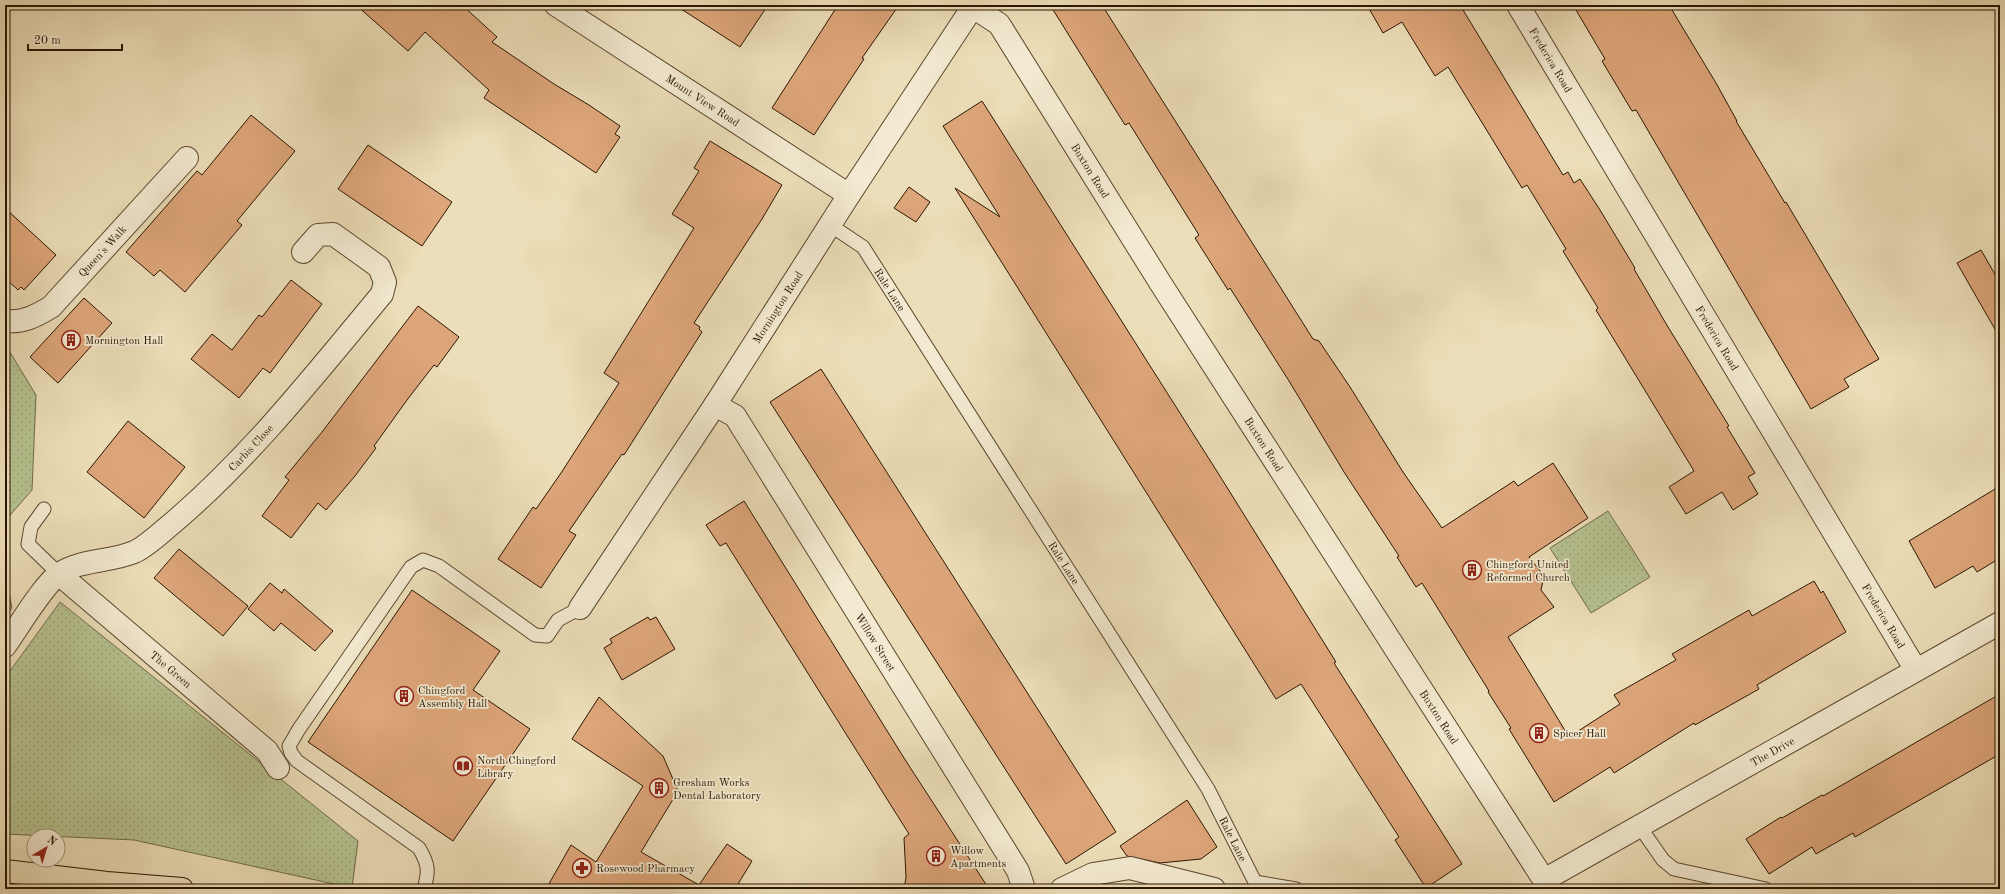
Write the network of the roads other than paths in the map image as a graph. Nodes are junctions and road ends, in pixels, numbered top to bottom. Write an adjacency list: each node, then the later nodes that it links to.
1 (556, 5): 5 (street, Mount View Road)
2 (1518, 5): 15 (street, Frederica Road)
3 (974, 6): 5 (street, Mornington Road); 19 (street, Buxton Road)
4 (187, 158): 8 (street, Queen's Walk)
5 (849, 195): 6 (street, Mornington Road)
6 (830, 225): 9 (street, Mornington Road); 26 (lane, Rale Lane)
7 (303, 252): 11 (street, Carbis Close)
8 (5, 321)
9 (715, 405): 12 (street, Mornington Road); 23 (street, Willow Street)
10 (44, 510): 11 (lane)
11 (59, 574): 14 (street, Carbis Close); 16 (street, The Green)
12 (580, 608): 22 (lane)
13 (2000, 623): 15 (street, The Drive)
14 (5, 646)
15 (1916, 670): 17 (street, The Drive)
16 (278, 768)
17 (1640, 827): 19 (street, The Drive); 27 (lane)
18 (5, 870): 20 (main road)
19 (1546, 884)
20 (107, 886): 21 (main road)
21 (182, 889)
22 (424, 889)
23 (1024, 889)
24 (1062, 889): 25 (street)
25 (1214, 889)
26 (1296, 889)
27 (1766, 889)

